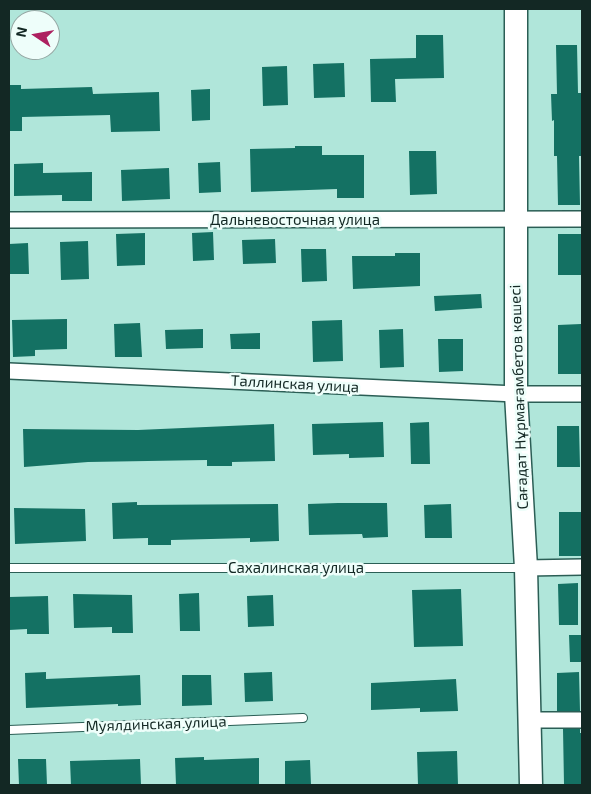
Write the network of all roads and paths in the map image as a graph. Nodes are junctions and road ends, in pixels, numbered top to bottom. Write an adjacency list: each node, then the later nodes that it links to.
1 (516, 9): 2 (main road, Сағадат Нұрмағамбетов көшесі)
2 (515, 219): 3 (street, Дальневосточная улица); 4 (street, Дальневосточная улица); 6 (main road, Сағадат Нұрмағамбетов көшесі)
3 (582, 219)
4 (9, 220)
5 (9, 371): 6 (street, Таллинская улица)
6 (516, 394): 7 (street, Таллинская улица); 10 (main road, Сағадат Нұрмағамбетов көшесі)
7 (582, 394)
8 (582, 567): 10 (street, Сахалинская улица)
9 (9, 568): 10 (lane, Сахалинская улица)
10 (526, 568): 12 (main road, Сағадат Нұрмағамбетов көшесі)
11 (303, 718): 14 (lane, Муялдинская улица)
12 (529, 720): 13 (street); 15 (main road, Сағадат Нұрмағамбетов көшесі)
13 (582, 720)
14 (9, 730)
15 (531, 785)

